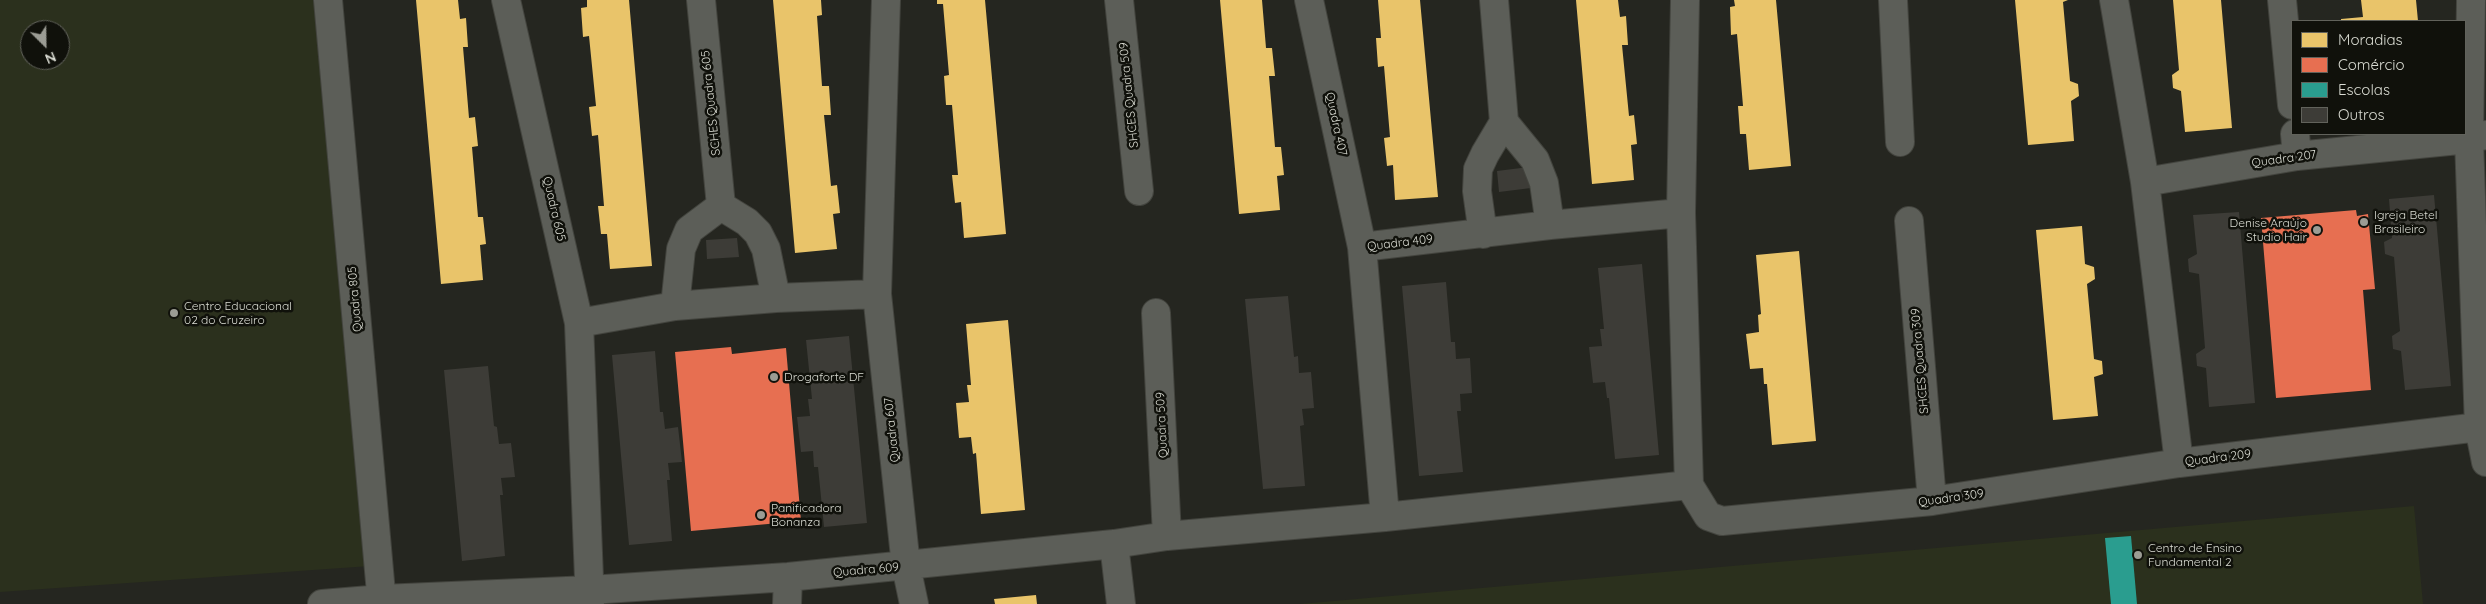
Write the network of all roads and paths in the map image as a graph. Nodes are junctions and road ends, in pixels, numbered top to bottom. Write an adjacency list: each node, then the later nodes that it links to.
1 (328, 0): 43 (street, Quadra 805)
2 (506, 0): 30 (street, Quadra 605)
3 (701, 0): 20 (street, SCHES Quadra 605)
4 (886, 0): 26 (street)
5 (1119, 0): 19 (street, SHCES Quadra 509)
6 (1309, 0): 25 (street, Quadra 407)
7 (1494, 0): 14 (street)
8 (1685, 0): 21 (street)
9 (1894, 0): 16 (street)
10 (2114, 0): 18 (street)
11 (2282, 0): 13 (street)
12 (2471, 0): 15 (street)
13 (2291, 94)
14 (1504, 122): 23 (street); 24 (street)
15 (2478, 137): 17 (street, Quadra 207); 31 (street)
16 (1900, 142)
17 (2296, 145): 18 (street, Quadra 207)
18 (2146, 182): 33 (street, Quadra 209)
19 (1138, 191)
20 (721, 206): 27 (street); 28 (street)
21 (1681, 213): 23 (street, Quadra 409); 34 (street)
22 (1909, 221): 35 (street, SHCES Quadra 309)
23 (1550, 225): 24 (street, Quadra 409)
24 (1483, 234): 25 (street, Quadra 409)
25 (1362, 247): 36 (street, Quadra 409)
26 (877, 294): 27 (street); 39 (street, Quadra 607)
27 (776, 298): 28 (street)
28 (675, 306): 30 (street)
29 (1156, 314): 37 (street, Quadra 509)
30 (580, 323): 42 (street)
31 (2479, 428): 32 (street); 33 (street, Quadra 209)
32 (2486, 462)
33 (2179, 463): 35 (street, Quadra 309)
34 (1689, 485): 35 (street, Quadra 309); 36 (street)
35 (1932, 501)
36 (1385, 517): 37 (street)
37 (1168, 536): 38 (street)
38 (1114, 544): 39 (street); 47 (street)
39 (906, 566): 40 (street, Quadra 609); 46 (street, Quadra 609)
40 (788, 577): 41 (street, Quadra 609); 45 (street)
41 (717, 593): 42 (street, Quadra 609)
42 (590, 597): 43 (street, Quadra 609)
43 (382, 601): 44 (street)
44 (322, 604)
45 (787, 604)
46 (914, 604)
47 (1121, 604)

